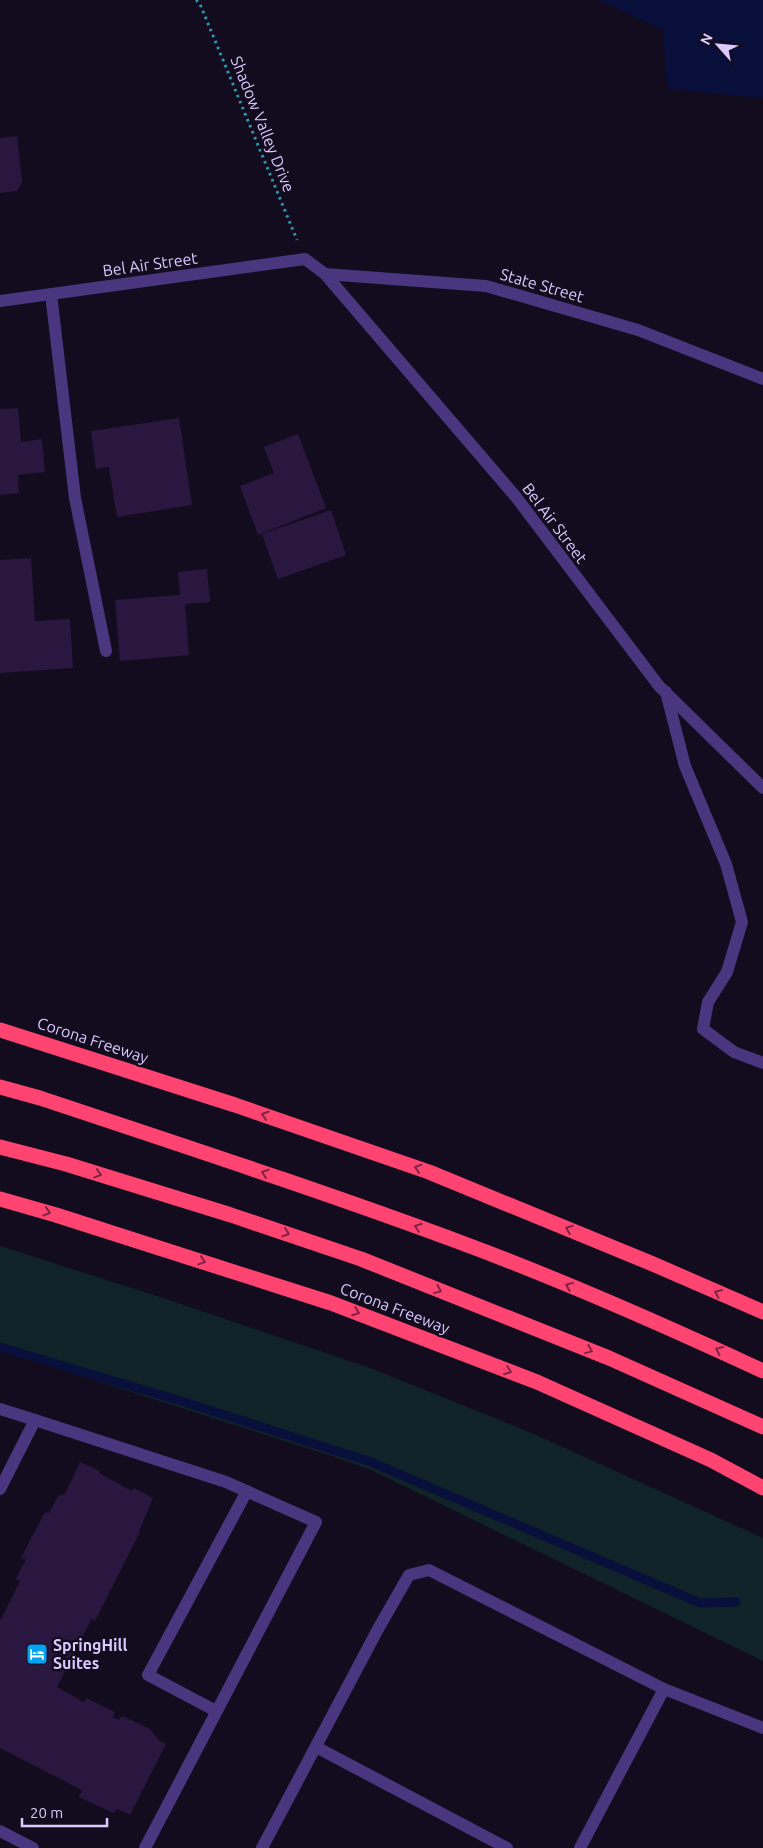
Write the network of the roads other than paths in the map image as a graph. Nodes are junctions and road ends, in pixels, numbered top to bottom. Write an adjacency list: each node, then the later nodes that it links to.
1 (324, 274): 2 (street, Bel Air Street); 4 (street, State Street); 6 (street, Bel Air Street)
2 (51, 294): 3 (street, Bel Air Street); 5 (street)
3 (0, 301)
4 (763, 380)
5 (106, 651)
6 (666, 692): 7 (street, Bel Air Street); 9 (street)
7 (763, 788)
8 (0, 1030): 13 (highway, Corona Freeway, one-way to 8)
9 (763, 1063)
10 (0, 1087): 14 (highway, one-way to 10)
11 (0, 1147): 17 (highway, one-way to 17)
12 (0, 1199): 18 (highway, Corona Freeway, one-way to 18)
13 (763, 1312)
14 (763, 1371)
15 (0, 1409): 16 (street)
16 (35, 1420): 19 (street); 20 (street)
17 (763, 1427)
18 (763, 1488)
19 (0, 1489)
20 (247, 1491): 22 (street); 22 (street)
21 (664, 1689): 23 (street); 24 (street); 30 (street)
22 (216, 1712): 27 (street)
23 (763, 1728)
24 (316, 1747): 28 (street); 29 (street)
25 (0, 1831): 26 (street)
26 (33, 1848)
27 (145, 1848)
28 (262, 1848)
29 (507, 1848)
30 (580, 1848)

